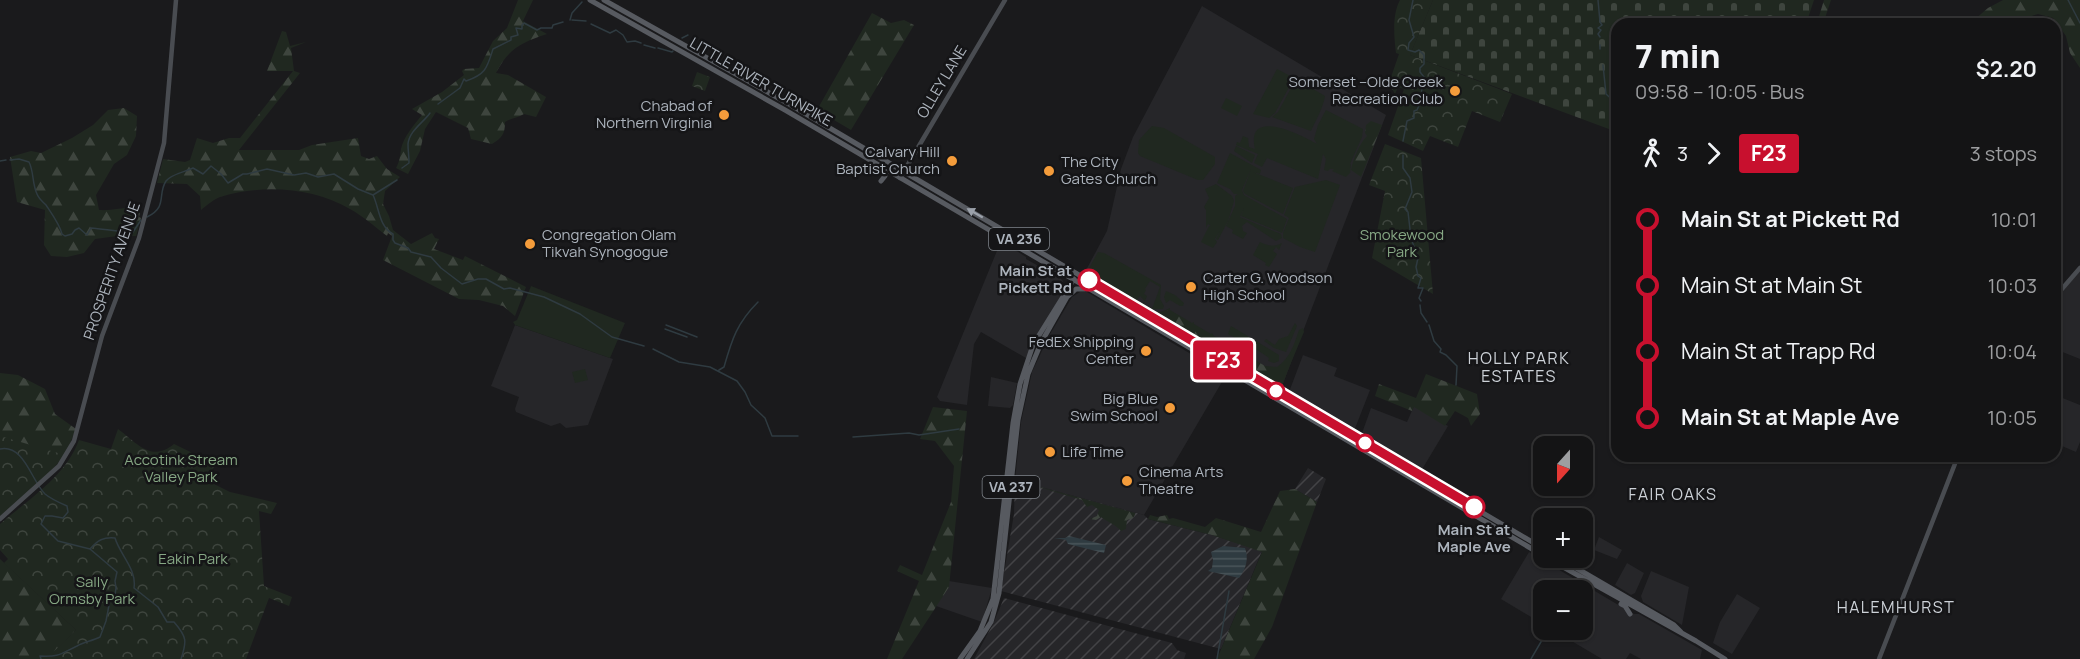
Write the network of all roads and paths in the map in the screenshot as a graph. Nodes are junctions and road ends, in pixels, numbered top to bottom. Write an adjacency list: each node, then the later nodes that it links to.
1 (176, 0): 18 (main road, PROSPERITY AVENUE)
2 (590, 0): 5 (main road, LITTLE RIVER TURNPIKE / VA 236)
3 (604, 0): 6 (main road, LITTLE RIVER TURNPIKE / VA 236)
4 (1005, 0): 6 (main road, OLLEY LANE)
5 (884, 168): 7 (main road, LITTLE RIVER TURNPIKE / VA 236); 8 (main road)
6 (904, 171): 7 (main road, OLLEY LANE); 10 (main road, LITTLE RIVER TURNPIKE / VA 236, one-way to 6)
7 (900, 178): 11 (main road, LITTLE RIVER TURNPIKE / VA 236)
8 (881, 181)
9 (2080, 268): 12 (main road)
10 (1079, 274): 11 (main road, VA 237); 19 (main road, VA 236)
11 (1074, 281): 13 (main road, VA 236); 14 (main road, VA 237); 27 (main road, VA 237)
12 (2061, 290)
13 (1091, 291): 14 (main road); 15 (main road, VA 236)
14 (1066, 298): 28 (main road, VA 237)
15 (1334, 434): 16 (main road); 20 (main road, VA 236)
16 (1325, 437)
17 (1956, 462): 30 (main road)
18 (0, 519)
19 (1533, 542)
20 (1533, 550)
21 (1564, 568): 23 (main road, VA 236)
22 (1576, 568): 25 (main road, VA 236)
23 (1611, 596): 24 (main road); 25 (main road, VA 236)
24 (1630, 614)
25 (1682, 633): 26 (main road, VA 236)
26 (1724, 658): 29 (main road, VA 236)
27 (960, 659)
28 (967, 659)
29 (1731, 659)
30 (1879, 659)

